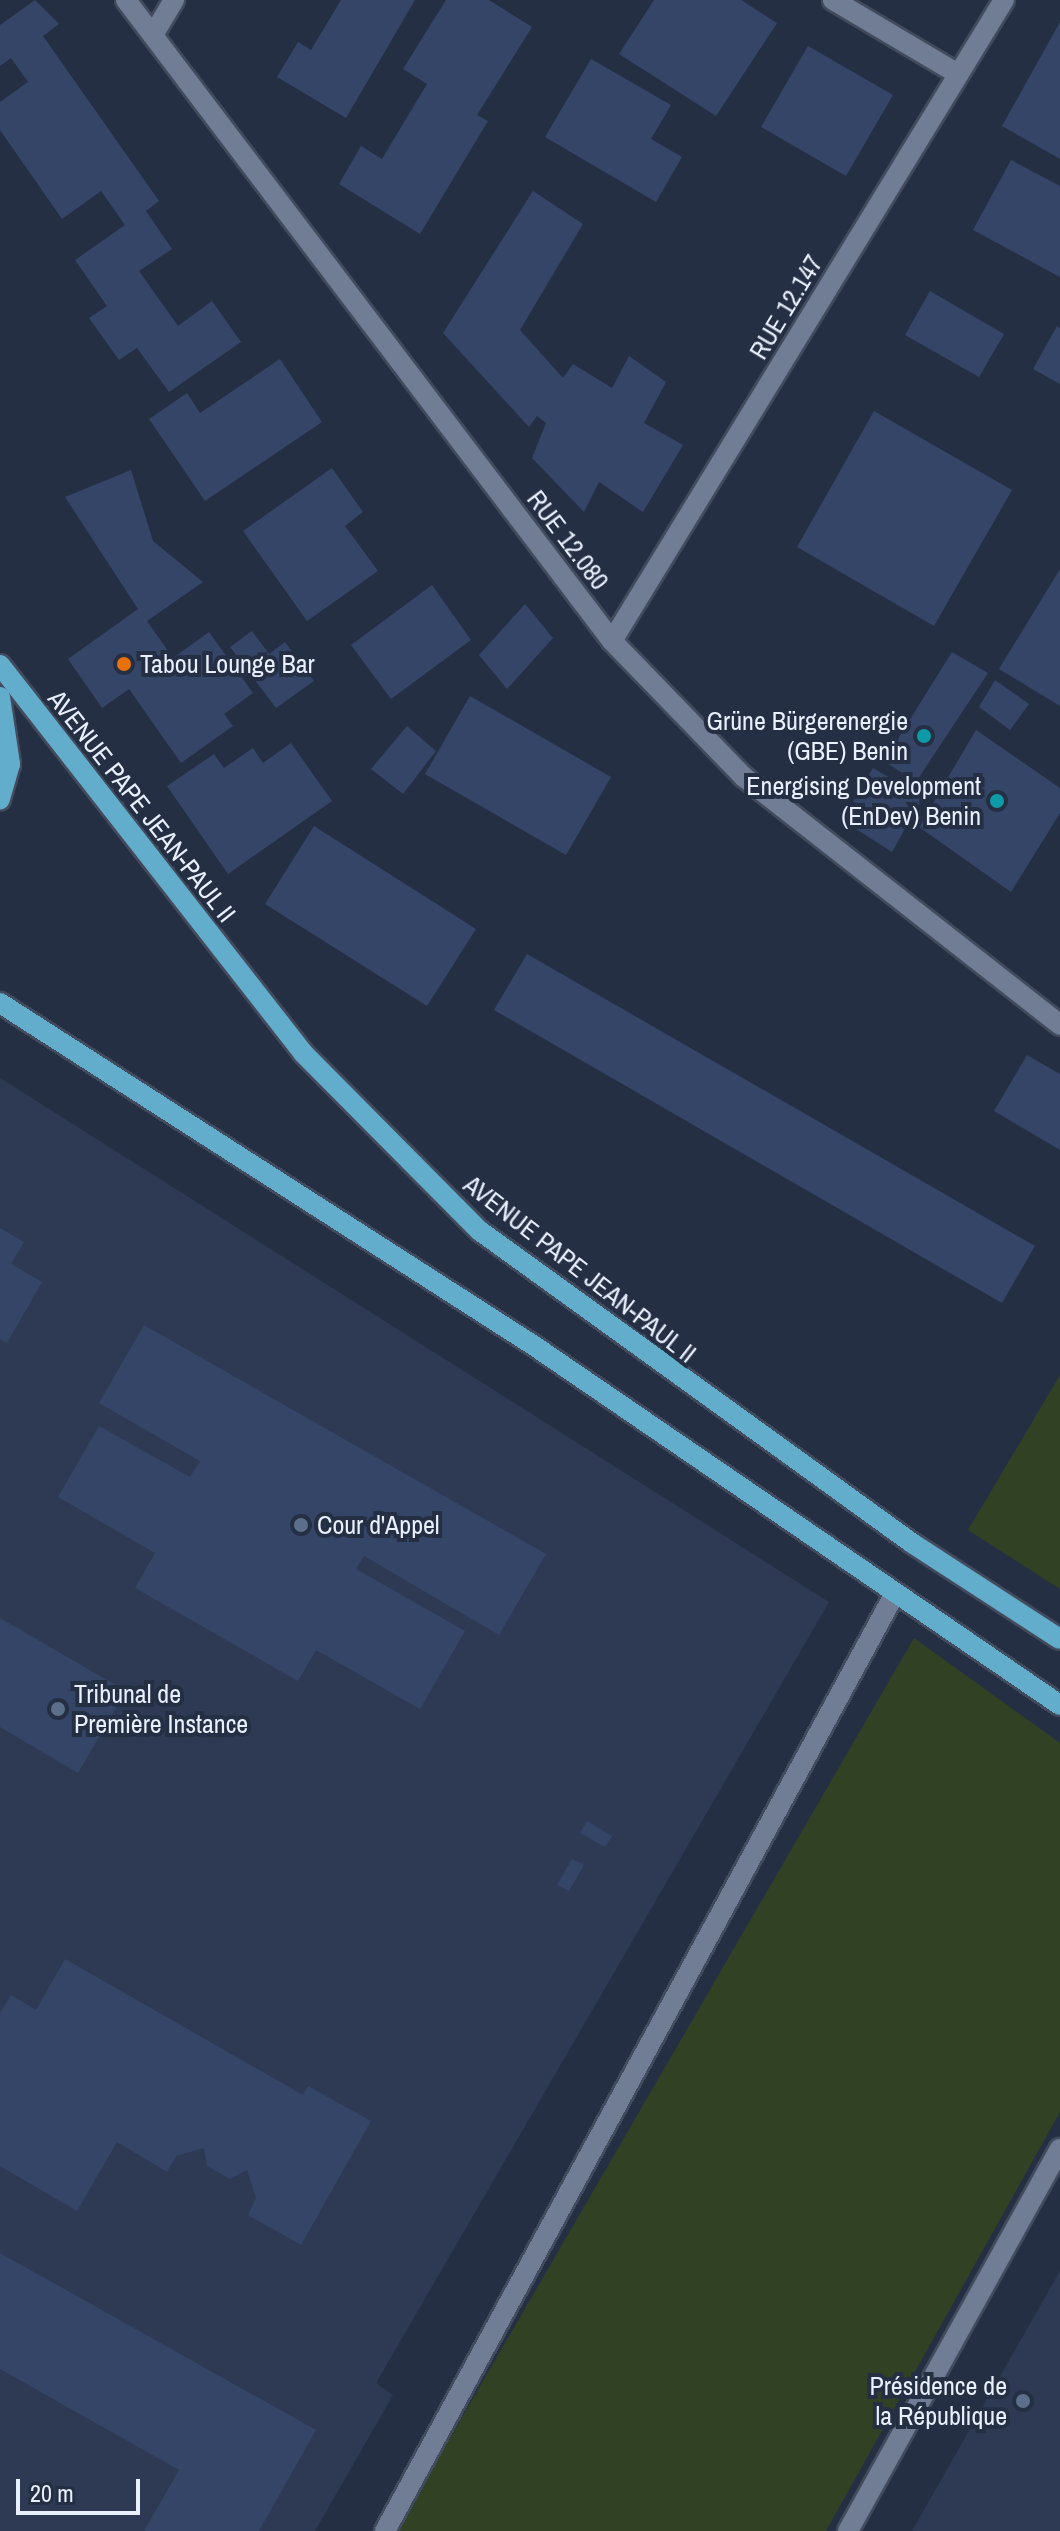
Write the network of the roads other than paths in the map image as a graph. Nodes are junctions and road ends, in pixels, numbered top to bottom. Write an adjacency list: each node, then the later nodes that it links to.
1 (126, 0): 5 (street, RUE 12.080)
2 (174, 0): 5 (street)
3 (833, 0): 6 (street)
4 (1004, 0): 6 (street, RUE 12.147)
5 (153, 35): 7 (street, RUE 12.080)
6 (958, 74): 7 (street, RUE 12.147)
7 (612, 641): 12 (street, RUE 12.080)
8 (0, 665): 14 (main road, AVENUE PAPE JEAN-PAUL II)
9 (0, 697): 10 (main road)
10 (0, 800)
11 (0, 1003): 13 (main road)
12 (1060, 1025)
13 (893, 1597): 15 (main road); 17 (street)
14 (1060, 1639)
15 (1060, 1705)
16 (1060, 2149): 18 (street)
17 (385, 2531)
18 (848, 2531)

